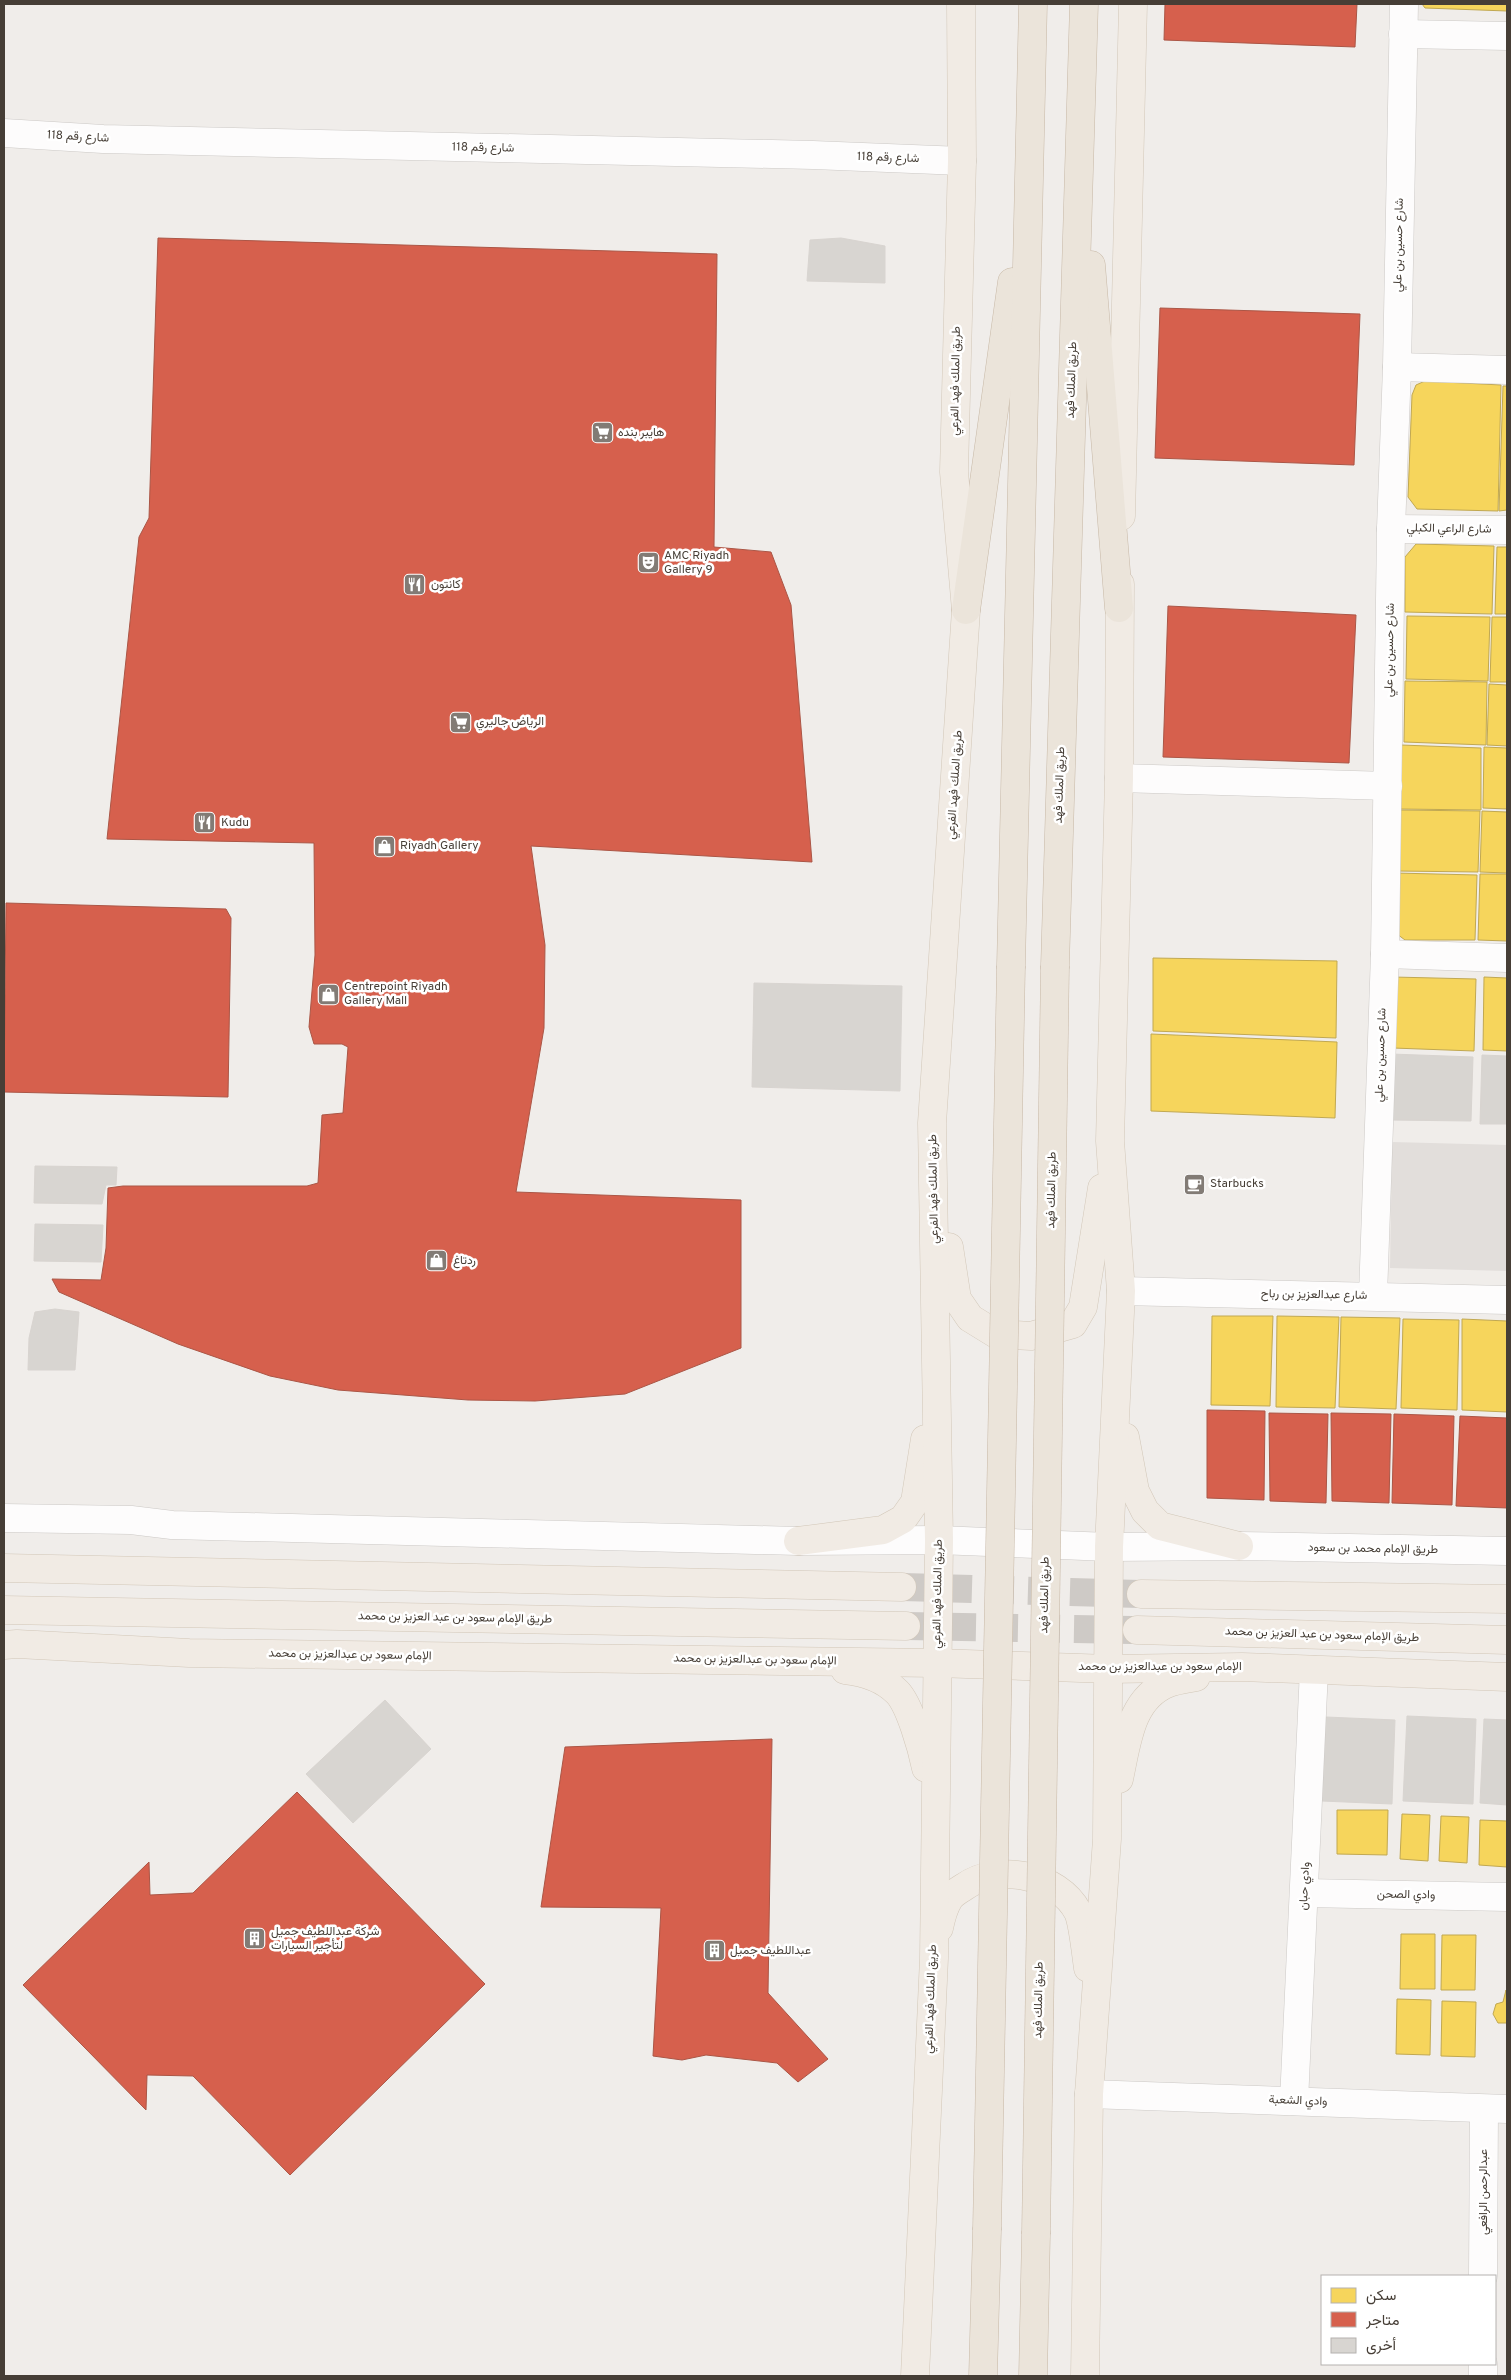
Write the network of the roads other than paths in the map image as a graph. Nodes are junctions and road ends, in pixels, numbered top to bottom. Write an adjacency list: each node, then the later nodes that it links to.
1 (961, 4): 11 (main road, طريق الملك فهد الفرعي)
2 (1033, 4): 10 (highway)
3 (1084, 4): 8 (highway, طريق الملك فهد)
4 (1133, 4): 16 (main road)
5 (1404, 4): 6 (street, شارع حسين بن علي)
6 (1403, 34): 7 (street); 12 (street, شارع حسين بن علي)
7 (1507, 36)
8 (1080, 132): 16 (highway); 62 (highway, طريق الملك فهد, bridge)
9 (4, 133): 11 (street, شارع رقم 118)
10 (1030, 152): 17 (highway); 61 (highway, bridge)
11 (962, 161): 17 (main road, طريق الملك فهد الفرعي)
12 (1397, 367): 13 (street); 14 (street, شارع حسين بن علي)
13 (1507, 370)
14 (1391, 528): 15 (street, شارع الراعي الكبلي); 19 (street, شارع حسين بن علي)
15 (1507, 530)
16 (1120, 608): 18 (main road)
17 (966, 610): 23 (main road, طريق الملك فهد الفرعي)
18 (1119, 778): 19 (street); 22 (main road)
19 (1388, 786): 20 (street, شارع حسين بن علي)
20 (1385, 954): 21 (street); 25 (street, شارع حسين بن علي)
21 (1507, 958)
22 (1110, 1141): 23 (main road); 24 (main road)
23 (933, 1142): 27 (main road, طريق الملك فهد الفرعي)
24 (1121, 1291): 25 (street, شارع عبدالعزيز بن رباح); 28 (main road)
25 (1372, 1296): 26 (street, شارع عبدالعزيز بن رباح)
26 (1507, 1300)
27 (937, 1371): 30 (main road); 31 (main road, طريق الملك فهد الفرعي)
28 (1116, 1386): 32 (main road); 33 (main road)
29 (4, 1518): 30 (street, طريق الإمام محمد بن سعود)
30 (798, 1540): 31 (street, طريق الإمام محمد بن سعود)
31 (939, 1540): 33 (street, طريق الإمام محمد بن سعود); 45 (main road, طريق الملك فهد الفرعي)
32 (1239, 1546): 33 (street, طريق الإمام محمد بن سعود); 34 (street, طريق الإمام محمد بن سعود)
33 (1109, 1547): 47 (main road)
34 (1507, 1551)
35 (4, 1568): 36 (main road)
36 (902, 1587)
37 (1141, 1594): 38 (main road)
38 (1507, 1599)
39 (4, 1610): 40 (main road, طريق الإمام سعود بن عبد العزيز بن محمد)
40 (906, 1626)
41 (1137, 1630): 42 (main road, طريق الإمام سعود بن عبد العزيز بن محمد)
42 (1507, 1640)
43 (4, 1645): 44 (main road, الإمام سعود بن عبدالعزيز بن محمد)
44 (769, 1661): 45 (main road, الإمام سعود بن عبدالعزيز بن محمد); 50 (main road)
45 (936, 1663): 47 (main road, الإمام سعود بن عبدالعزيز بن محمد); 50 (main road, طريق الملك فهد الفرعي)
46 (1242, 1667): 47 (main road, الإمام سعود بن عبدالعزيز بن محمد); 48 (main road, الإمام سعود بن عبدالعزيز بن محمد); 51 (main road)
47 (1108, 1668): 51 (main road)
48 (1314, 1670): 49 (main road, الإمام سعود بن عبدالعزيز بن محمد); 52 (street, وادي حبان)
49 (1507, 1677)
50 (935, 1806): 54 (main road, طريق الملك فهد الفرعي)
51 (1107, 1840): 55 (main road)
52 (1305, 1893): 53 (street, وادي الصحن); 57 (street, وادي حبان)
53 (1507, 1897)
54 (934, 1958): 55 (main road); 60 (main road, طريق الملك فهد الفرعي)
55 (1096, 2009): 56 (main road)
56 (1089, 2094): 57 (street, وادي الشعبة); 63 (main road)
57 (1294, 2101): 58 (street, وادي الشعبة)
58 (1496, 2109): 59 (street, عبدالرحمن الرافعي)
59 (1483, 2275)
60 (915, 2376)
61 (983, 2376)
62 (1033, 2376)
63 (1085, 2376)

